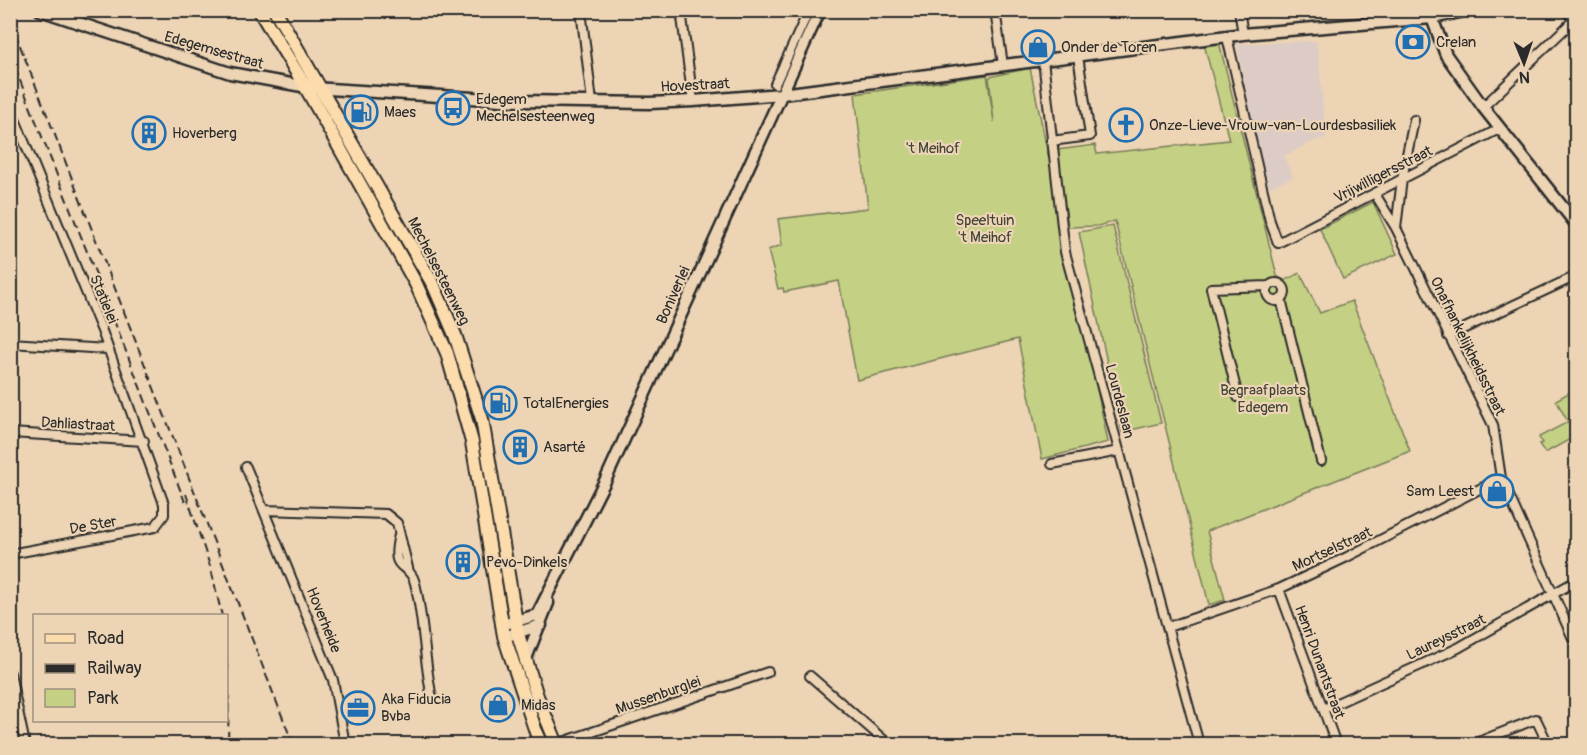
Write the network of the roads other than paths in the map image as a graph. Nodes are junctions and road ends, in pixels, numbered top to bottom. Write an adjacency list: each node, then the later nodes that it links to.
1 (40, 10): 21 (street, Edegemsestraat)
2 (259, 10): 21 (main road, Mechelsesteenweg)
3 (275, 10): 21 (main road, Mechelsesteenweg)
4 (580, 10): 24 (street)
5 (681, 10): 23 (street)
6 (809, 10): 20 (street)
7 (820, 10): 22 (street, Boniverlei)
8 (995, 10): 19 (street)
9 (1239, 10): 15 (street)
10 (1372, 10): 14 (street)
11 (1468, 10): 12 (street, Hovestraat)
12 (1434, 14): 14 (street, Hovestraat); 26 (street)
13 (1573, 17): 26 (street)
14 (1375, 22): 15 (street, Hovestraat)
15 (1243, 34): 16 (street, Hovestraat)
16 (1227, 37): 17 (street, Hovestraat); 31 (street, Vrijwilligersstraat)
17 (1078, 56): 18 (street, Hovestraat); 29 (street)
18 (1043, 60): 19 (street, Hovestraat); 29 (street, Lourdeslaan)
19 (1004, 64): 22 (street, Hovestraat)
20 (775, 84)
21 (313, 87): 24 (street, Hovestraat); 57 (main road, Mechelsesteenweg); 58 (main road, Mechelsesteenweg)
22 (782, 94): 23 (street, Hovestraat); 53 (street, Boniverlei)
23 (693, 101): 24 (street, Hovestraat)
24 (592, 102)
25 (10, 107): 39 (street, Statielei)
26 (1483, 107): 28 (street)
27 (1414, 120): 30 (street)
28 (1499, 129): 30 (street, Vrijwilligersstraat); 32 (street)
29 (1051, 141): 43 (street, Lourdeslaan)
30 (1402, 179): 31 (street, Vrijwilligersstraat); 33 (street)
31 (1375, 194): 33 (street, Onafhankelijkheidsstraat)
32 (1576, 224)
33 (1396, 228): 37 (street, Onafhankelijkheidsstraat)
34 (1576, 276): 37 (street)
35 (1269, 286): 36 (street); 36 (street); 40 (street)
36 (1281, 299): 44 (street)
37 (1448, 336): 47 (street, Onafhankelijkheidsstraat)
38 (10, 343): 39 (street)
39 (107, 349): 42 (street, Statielei)
40 (1238, 397)
41 (10, 434): 42 (street, Dahliastraat)
42 (144, 441): 48 (street, Statielei)
43 (1119, 451): 45 (street); 56 (street, Lourdeslaan)
44 (1321, 461)
45 (1052, 464)
46 (246, 467): 49 (street, Hoverheide)
47 (1501, 478): 52 (street, Mortselstraat); 54 (street, Onafhankelijkheidsstraat)
48 (164, 504): 50 (street, De Ster)
49 (264, 510): 64 (street); 68 (street, Hoverheide)
50 (10, 554)
51 (1576, 581): 54 (street, Laureysstraat)
52 (1279, 589): 56 (street, Mortselstraat); 65 (street, Henri Dunantstraat)
53 (550, 591): 55 (street, Boniverlei); 57 (street, Boniverlei)
54 (1552, 595): 59 (street, Onafhankelijkheidsstraat); 65 (street, Laureysstraat)
55 (541, 625): 57 (street); 60 (street, Boniverlei)
56 (1168, 627): 71 (street, Lourdeslaan)
57 (517, 628): 58 (street); 60 (main road, Mechelsesteenweg)
58 (503, 630): 66 (main road, Mechelsesteenweg)
59 (1576, 645)
60 (525, 661): 69 (main road, Mechelsesteenweg)
61 (768, 672): 69 (street, Mussenburglei)
62 (10, 673): 67 (street)
63 (810, 676): 70 (street)
64 (432, 698)
65 (1324, 709): 72 (street, Henri Dunantstraat)
66 (534, 743)
67 (25, 744)
68 (345, 744)
69 (557, 744)
70 (895, 744)
71 (1199, 744)
72 (1336, 744)
73 (1473, 744): 74 (street)
74 (1548, 744)

